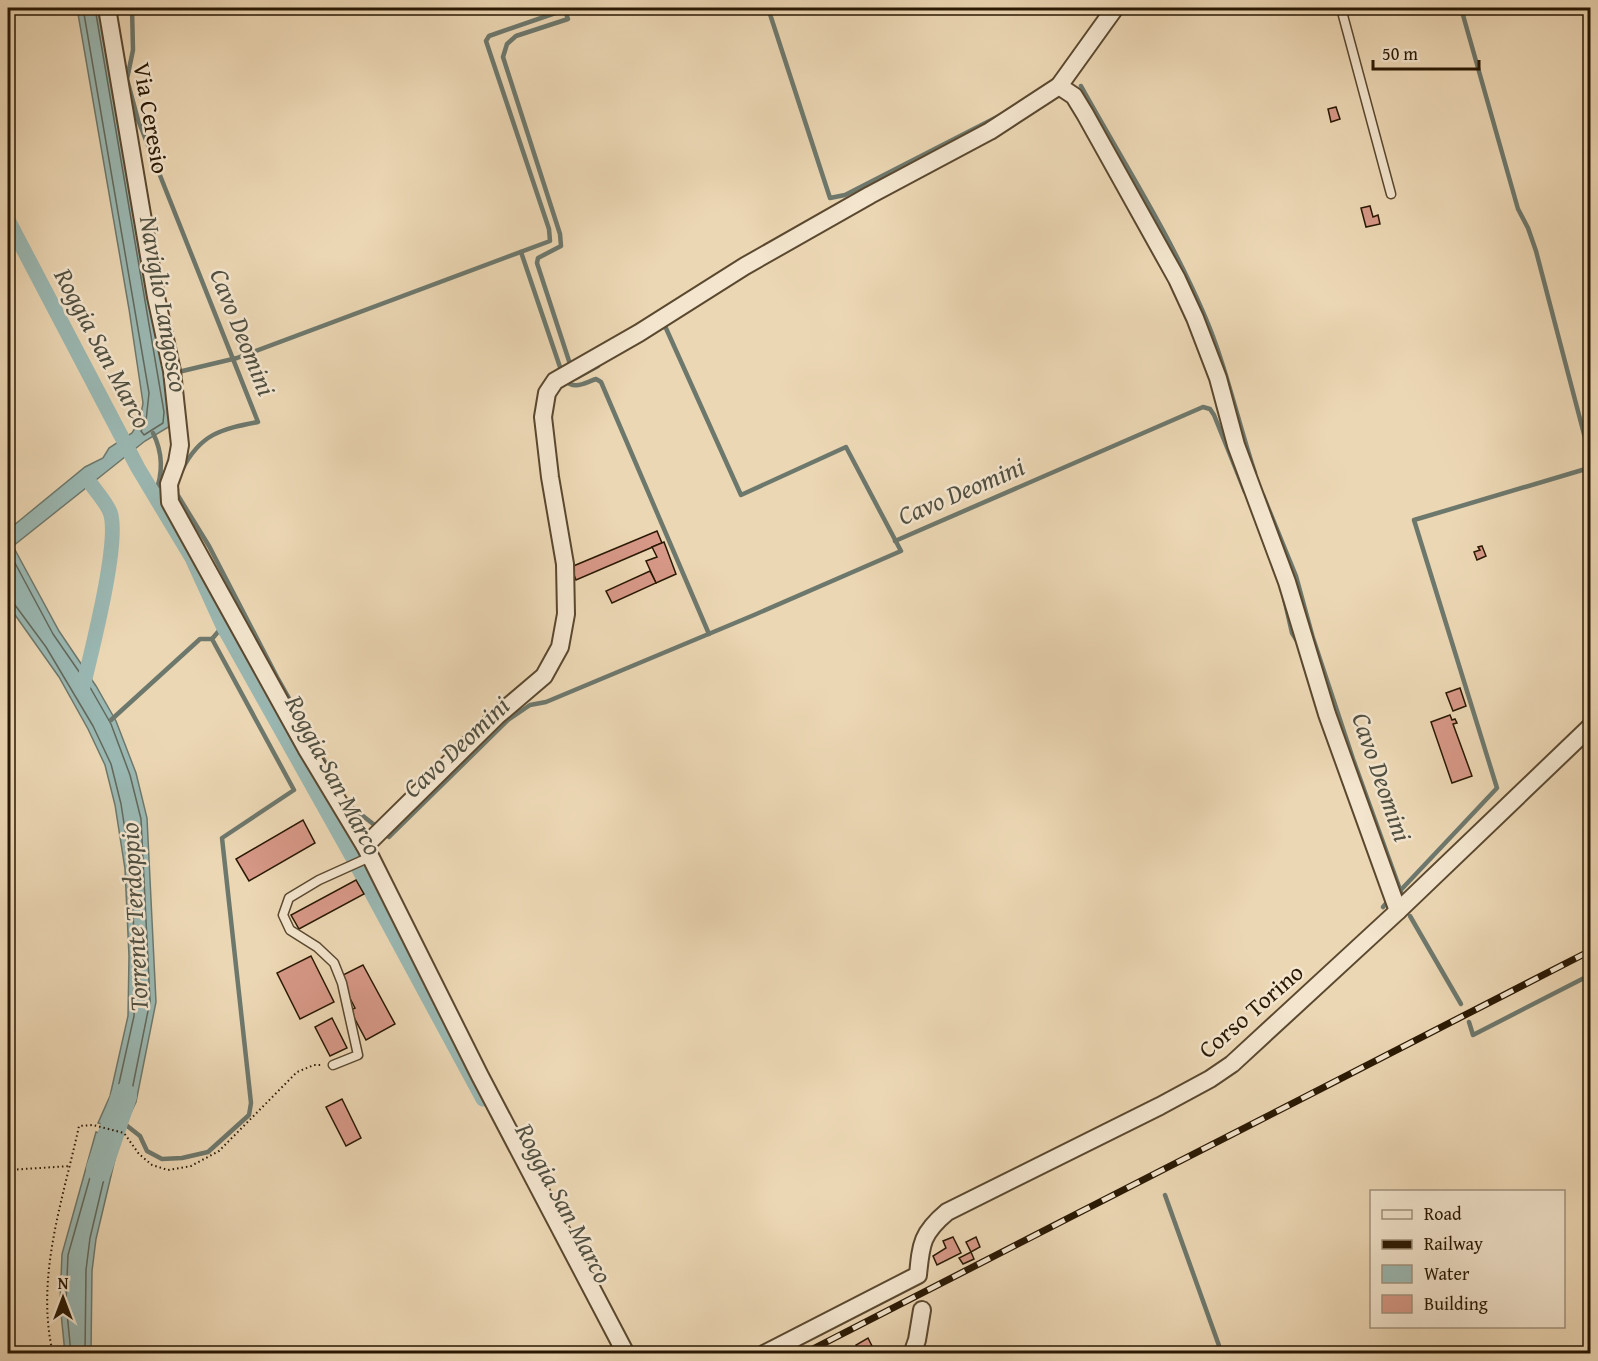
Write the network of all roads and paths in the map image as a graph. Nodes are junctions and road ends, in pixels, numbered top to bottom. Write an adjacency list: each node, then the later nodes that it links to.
1 (107, 8): 7 (street, Via Ceresio)
2 (1115, 8): 4 (street)
3 (1341, 8): 5 (lane)
4 (1059, 86): 7 (street); 8 (street)
5 (1391, 194)
6 (1590, 727): 8 (street, Corso Torino)
7 (365, 855): 9 (lane); 14 (street, Via Ceresio)
8 (1398, 911): 15 (street, Corso Torino)
9 (333, 1065): 10 (path)
10 (70, 1166): 11 (path); 13 (path)
11 (8, 1170)
12 (922, 1310): 16 (street)
13 (53, 1353)
14 (626, 1353)
15 (764, 1353)
16 (912, 1353)

